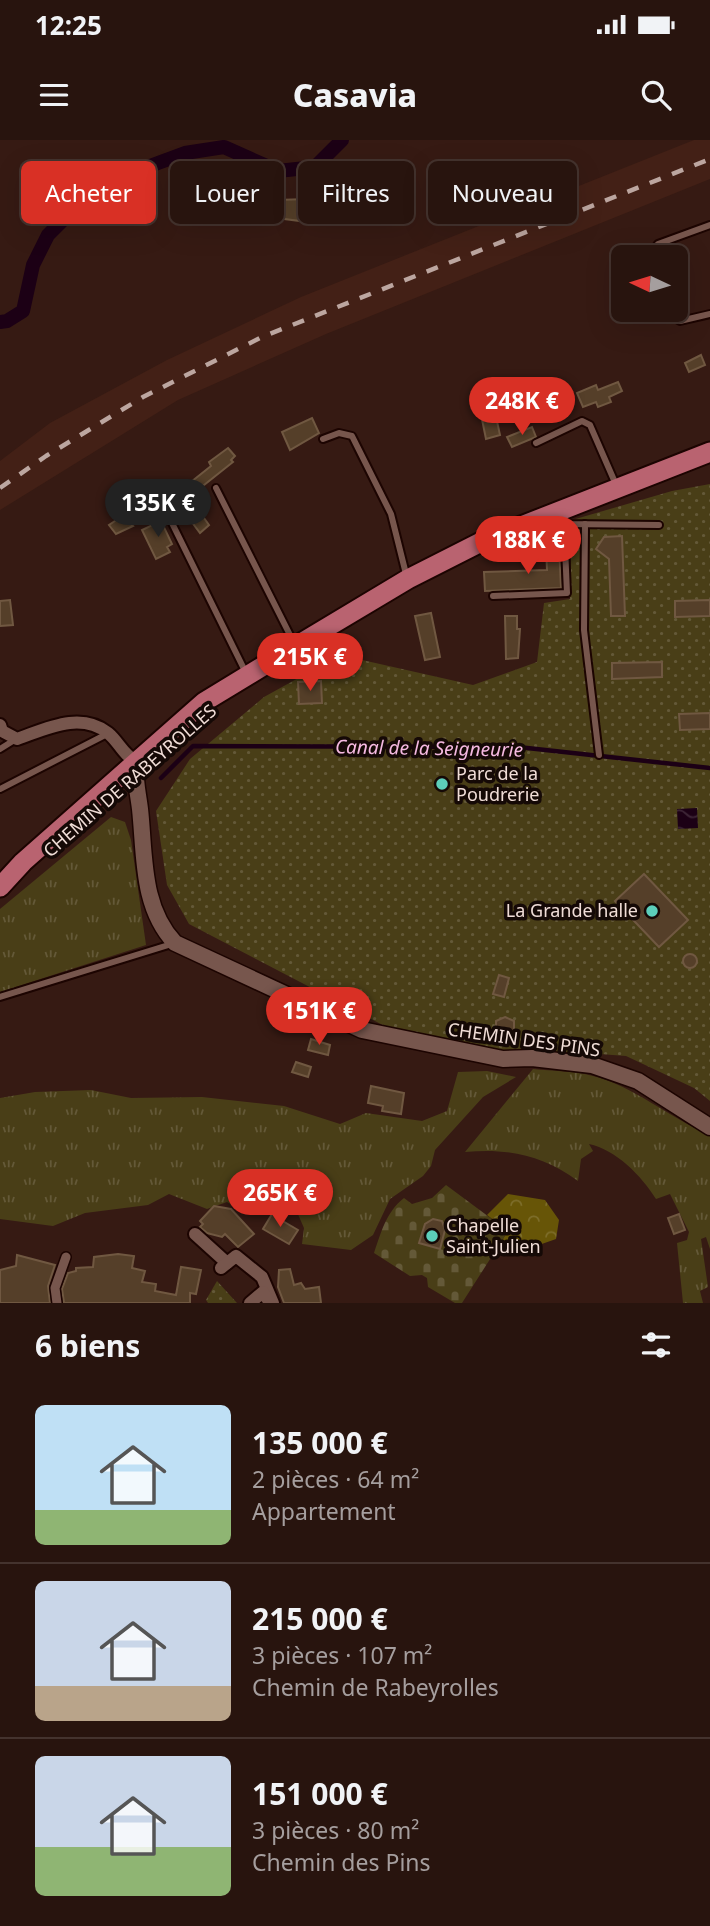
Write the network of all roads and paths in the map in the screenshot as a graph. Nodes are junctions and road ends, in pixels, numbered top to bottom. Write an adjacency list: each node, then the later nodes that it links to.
1 (710, 225): 2 (lane)
2 (657, 245)
3 (710, 314): 4 (lane)
4 (688, 319)
5 (323, 439): 15 (lane)
6 (536, 443): 8 (lane)
7 (710, 452): 8 (main road, CHEMIN DE RABEYROLLES)
8 (617, 487): 10 (main road, CHEMIN DE RABEYROLLES)
9 (216, 488): 17 (lane)
10 (536, 518): 12 (lane); 15 (main road, CHEMIN DE RABEYROLLES)
11 (133, 520): 18 (lane)
12 (564, 524): 13 (lane); 16 (lane)
13 (585, 524): 14 (lane); 23 (lane)
14 (659, 525)
15 (408, 579): 17 (main road, CHEMIN DE RABEYROLLES)
16 (494, 596)
17 (296, 646): 18 (main road, CHEMIN DE RABEYROLLES)
18 (251, 674): 24 (main road, CHEMIN DE RABEYROLLES); 24 (main road, CHEMIN DE RABEYROLLES)
19 (0, 725): 21 (street)
20 (108, 733): 21 (street); 24 (street); 25 (lane)
21 (17, 739): 22 (lane)
22 (0, 750)
23 (599, 755)
24 (136, 772): 26 (main road, CHEMIN DE RABEYROLLES); 26 (main road, CHEMIN DE RABEYROLLES); 27 (street)
25 (0, 789)
26 (0, 888)
27 (176, 943): 28 (lane); 29 (street, CHEMIN DES PINS)
28 (0, 997)
29 (710, 1127)
30 (195, 1234): 32 (street)
31 (66, 1257): 33 (street)
32 (269, 1299): 34 (street)
33 (57, 1303)
34 (250, 1303)

